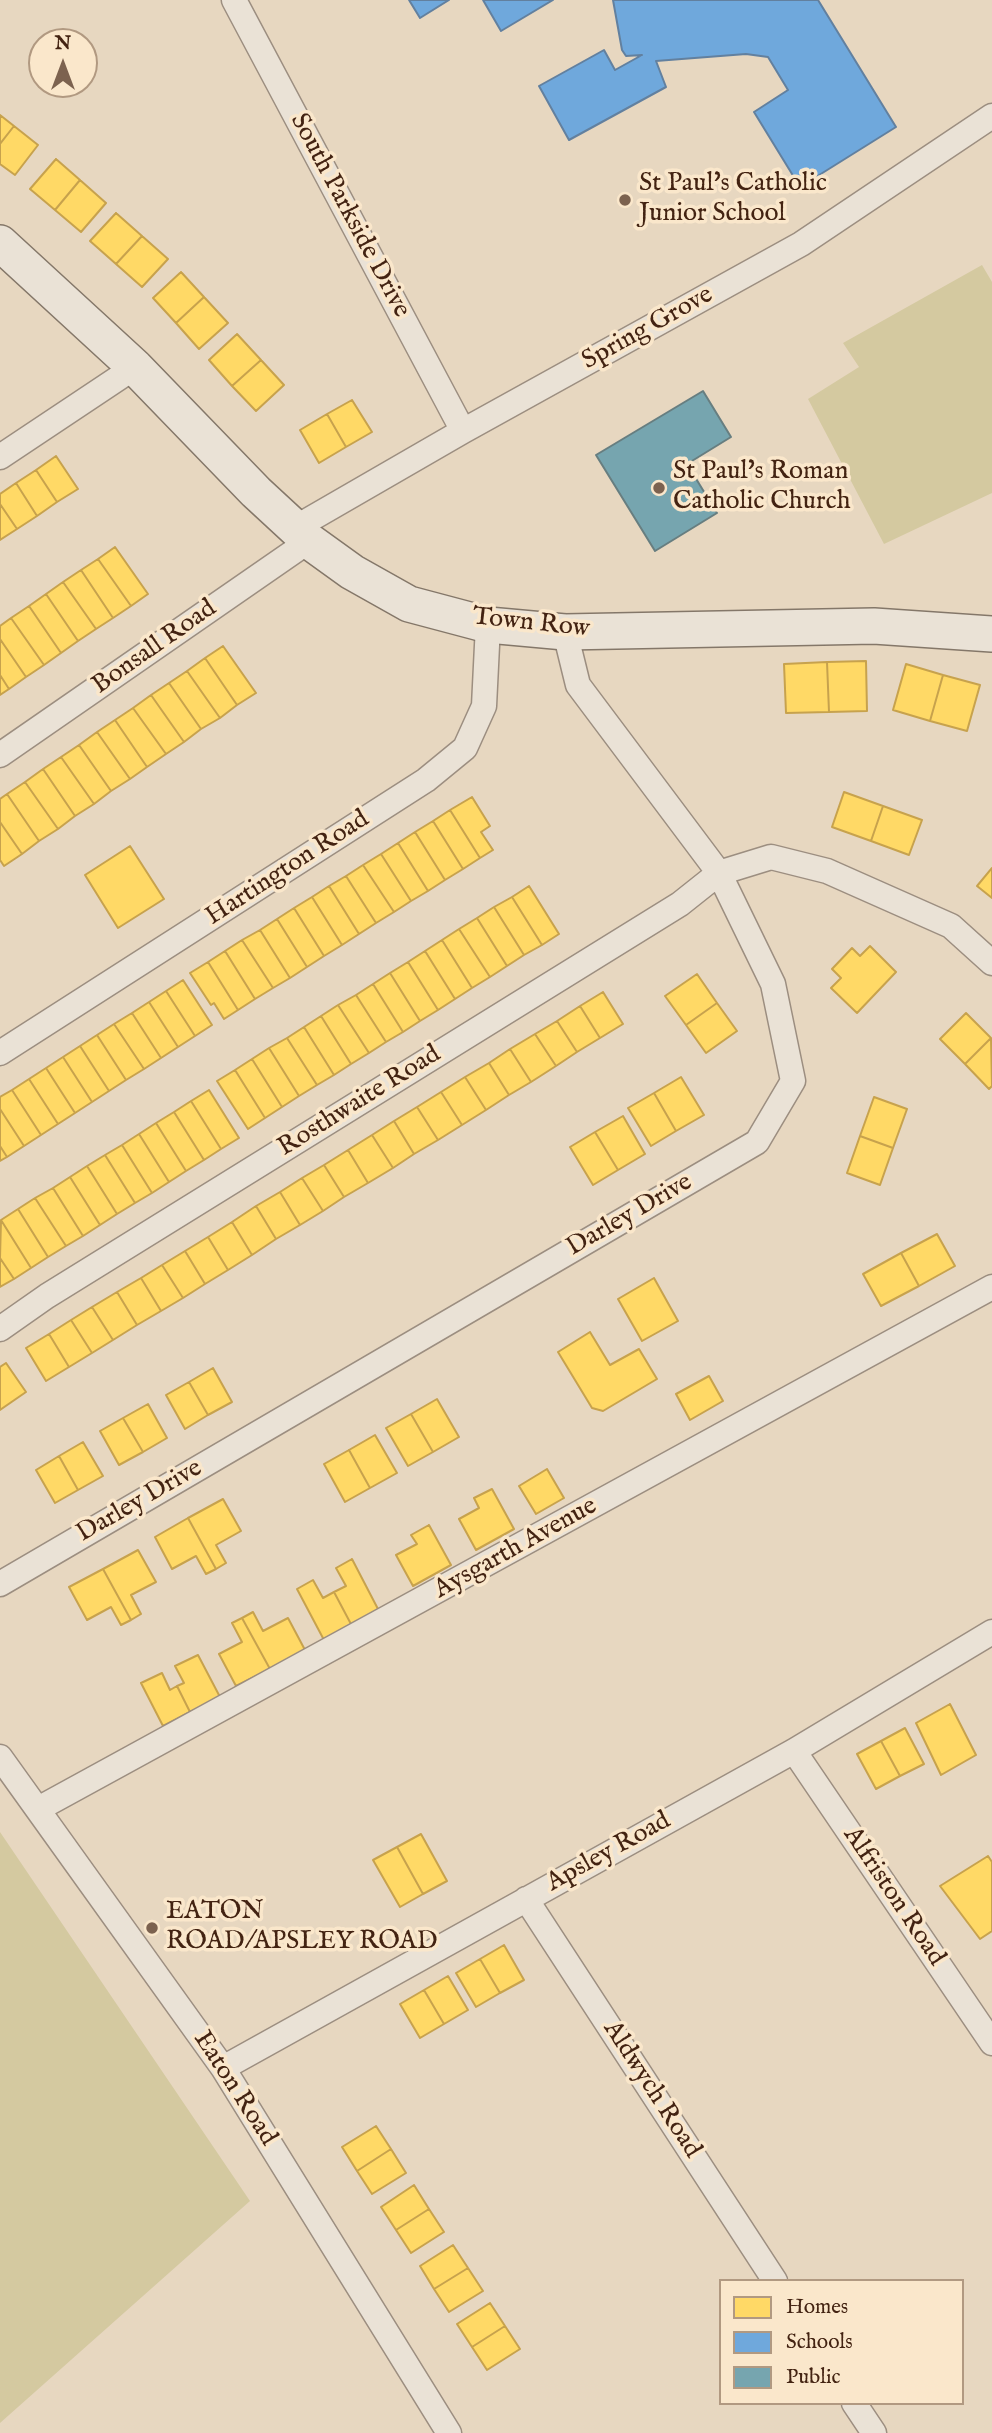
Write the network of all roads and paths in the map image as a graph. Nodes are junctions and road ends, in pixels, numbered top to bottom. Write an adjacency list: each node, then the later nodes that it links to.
1 (234, 0): 5 (street, South Parkside Drive)
2 (992, 116): 5 (street, Spring Grove)
3 (0, 243): 4 (street, Town Row)
4 (135, 367): 6 (street); 7 (street, Town Row)
5 (463, 431): 7 (street, Spring Grove)
6 (0, 457)
7 (302, 535): 8 (street, Town Row); 11 (street, Bonsall Road)
8 (488, 625): 9 (street, Town Row); 14 (street, Hartington Road)
9 (565, 632): 10 (street, Town Row); 12 (street, Darley Drive)
10 (992, 634)
11 (0, 755)
12 (719, 873): 13 (street); 16 (street, Rosthwaite Road); 17 (street, Darley Drive)
13 (992, 963)
14 (0, 1054)
15 (992, 1287): 21 (street, Aysgarth Avenue)
16 (0, 1329)
17 (0, 1584)
18 (992, 1632): 19 (street, Apsley Road)
19 (794, 1751): 22 (street, Apsley Road); 23 (street, Alfriston Road)
20 (0, 1757): 21 (street, Eaton Road)
21 (38, 1809): 24 (street, Eaton Road)
22 (526, 1899): 24 (street, Apsley Road); 25 (street, Aldwych Road)
23 (992, 2043)
24 (223, 2068): 27 (street, Eaton Road)
25 (774, 2279)
26 (855, 2405): 28 (street)
27 (449, 2433)
28 (874, 2433)

